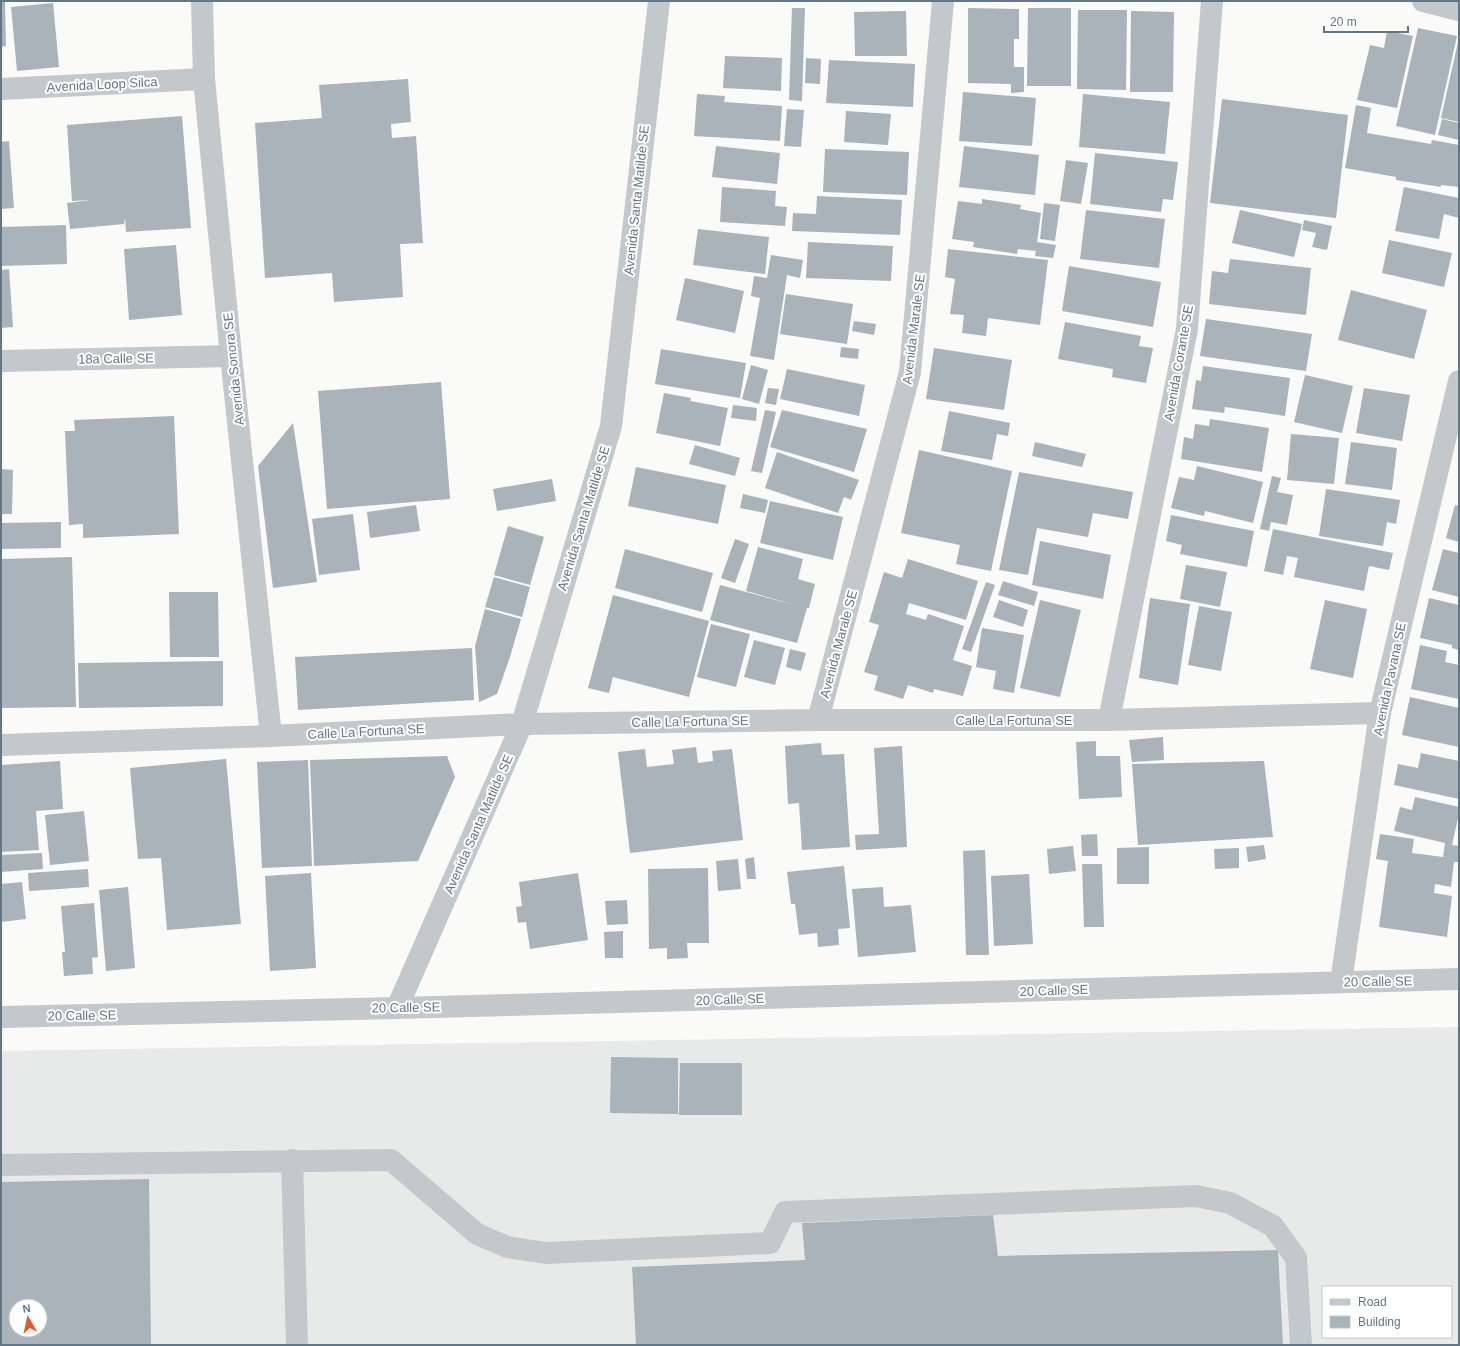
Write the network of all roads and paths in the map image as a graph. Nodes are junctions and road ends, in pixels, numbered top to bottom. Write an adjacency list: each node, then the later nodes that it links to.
1 (202, 1): 7 (street, Avenida Sonora SE)
2 (659, 1): 15 (street, Avenida Santa Matilde SE)
3 (943, 1): 13 (street, Avenida Marale SE)
4 (1212, 1): 14 (street, Avenida Corante SE)
5 (1423, 1): 6 (street)
6 (1459, 10)
7 (204, 78): 8 (street, Avenida Loop Silca); 9 (street, Avenida Sonora SE)
8 (1, 89)
9 (231, 356): 10 (street, 18a Calle SE); 16 (street, Avenida Sonora SE)
10 (1, 361)
11 (1459, 381): 12 (street, Avenida Pavana SE)
12 (1380, 713): 14 (street, Calle La Fortuna SE); 19 (street, Avenida Pavana SE)
13 (818, 720): 14 (street, Calle La Fortuna SE); 15 (street, Calle La Fortuna SE)
14 (1109, 720)
15 (522, 724): 16 (street, Calle La Fortuna SE); 20 (street, Avenida Santa Matilde SE)
16 (272, 736): 17 (street, Calle La Fortuna SE)
17 (1, 745)
18 (1459, 979): 19 (street, 20 Calle SE)
19 (1341, 982): 20 (street, 20 Calle SE)
20 (397, 1008): 21 (street, 20 Calle SE)
21 (1, 1017)
22 (292, 1160): 23 (street); 24 (street); 25 (street)
23 (1, 1164)
24 (297, 1345)
25 (1300, 1345)

